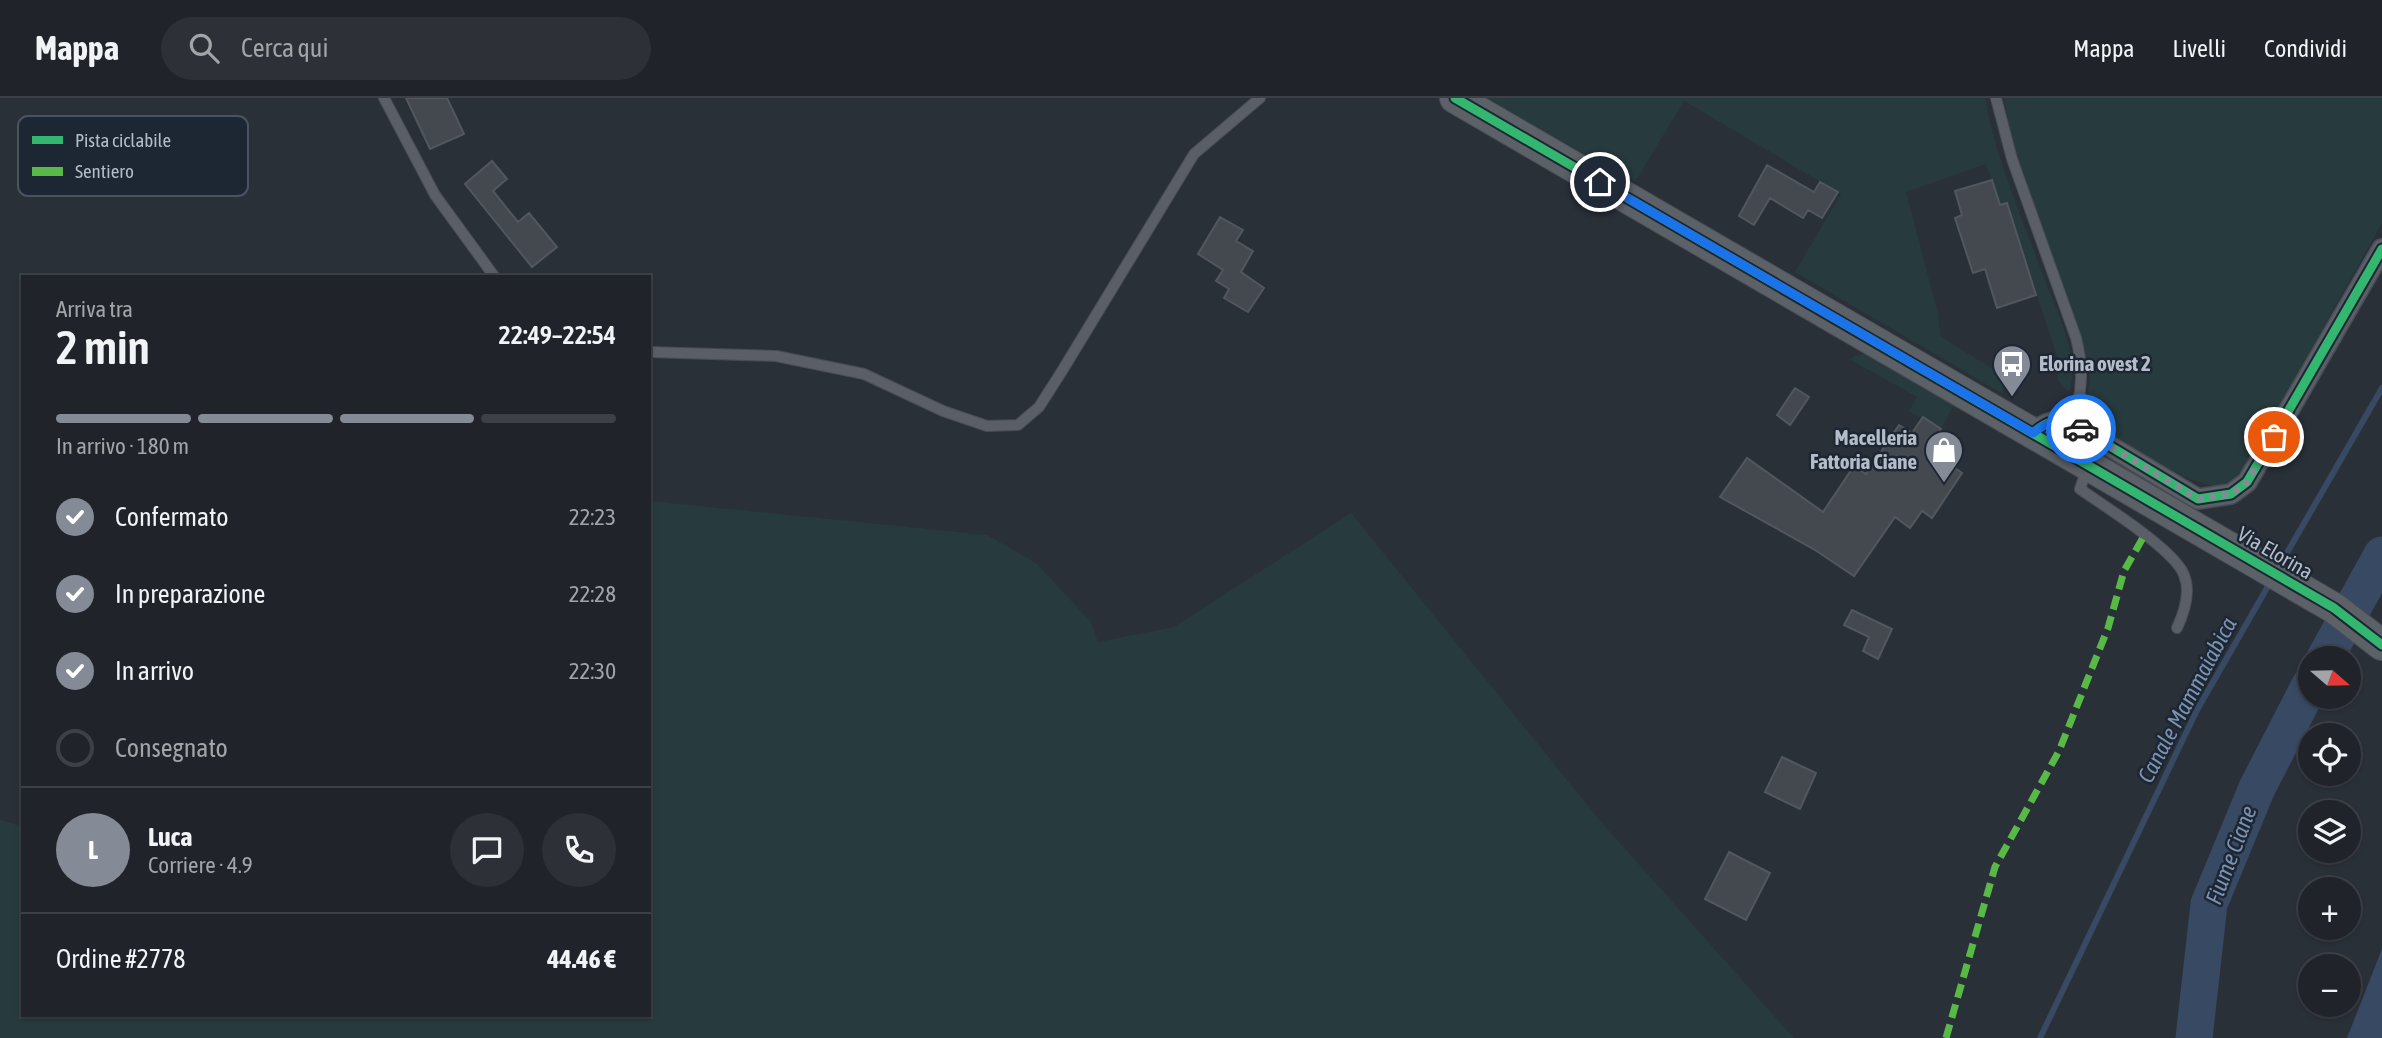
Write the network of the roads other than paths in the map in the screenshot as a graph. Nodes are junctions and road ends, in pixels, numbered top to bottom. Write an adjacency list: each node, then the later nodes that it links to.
1 (384, 98): 6 (lane)
2 (1260, 98): 7 (lane)
3 (1455, 98): 9 (main road, Via Elorina)
4 (1996, 98): 8 (lane)
5 (2382, 249): 8 (street)
6 (493, 275)
7 (651, 352)
8 (2073, 424): 9 (street)
9 (2033, 433): 10 (main road, Via Elorina)
10 (2088, 465): 11 (lane); 12 (main road, Via Elorina)
11 (2177, 628)
12 (2376, 639)

